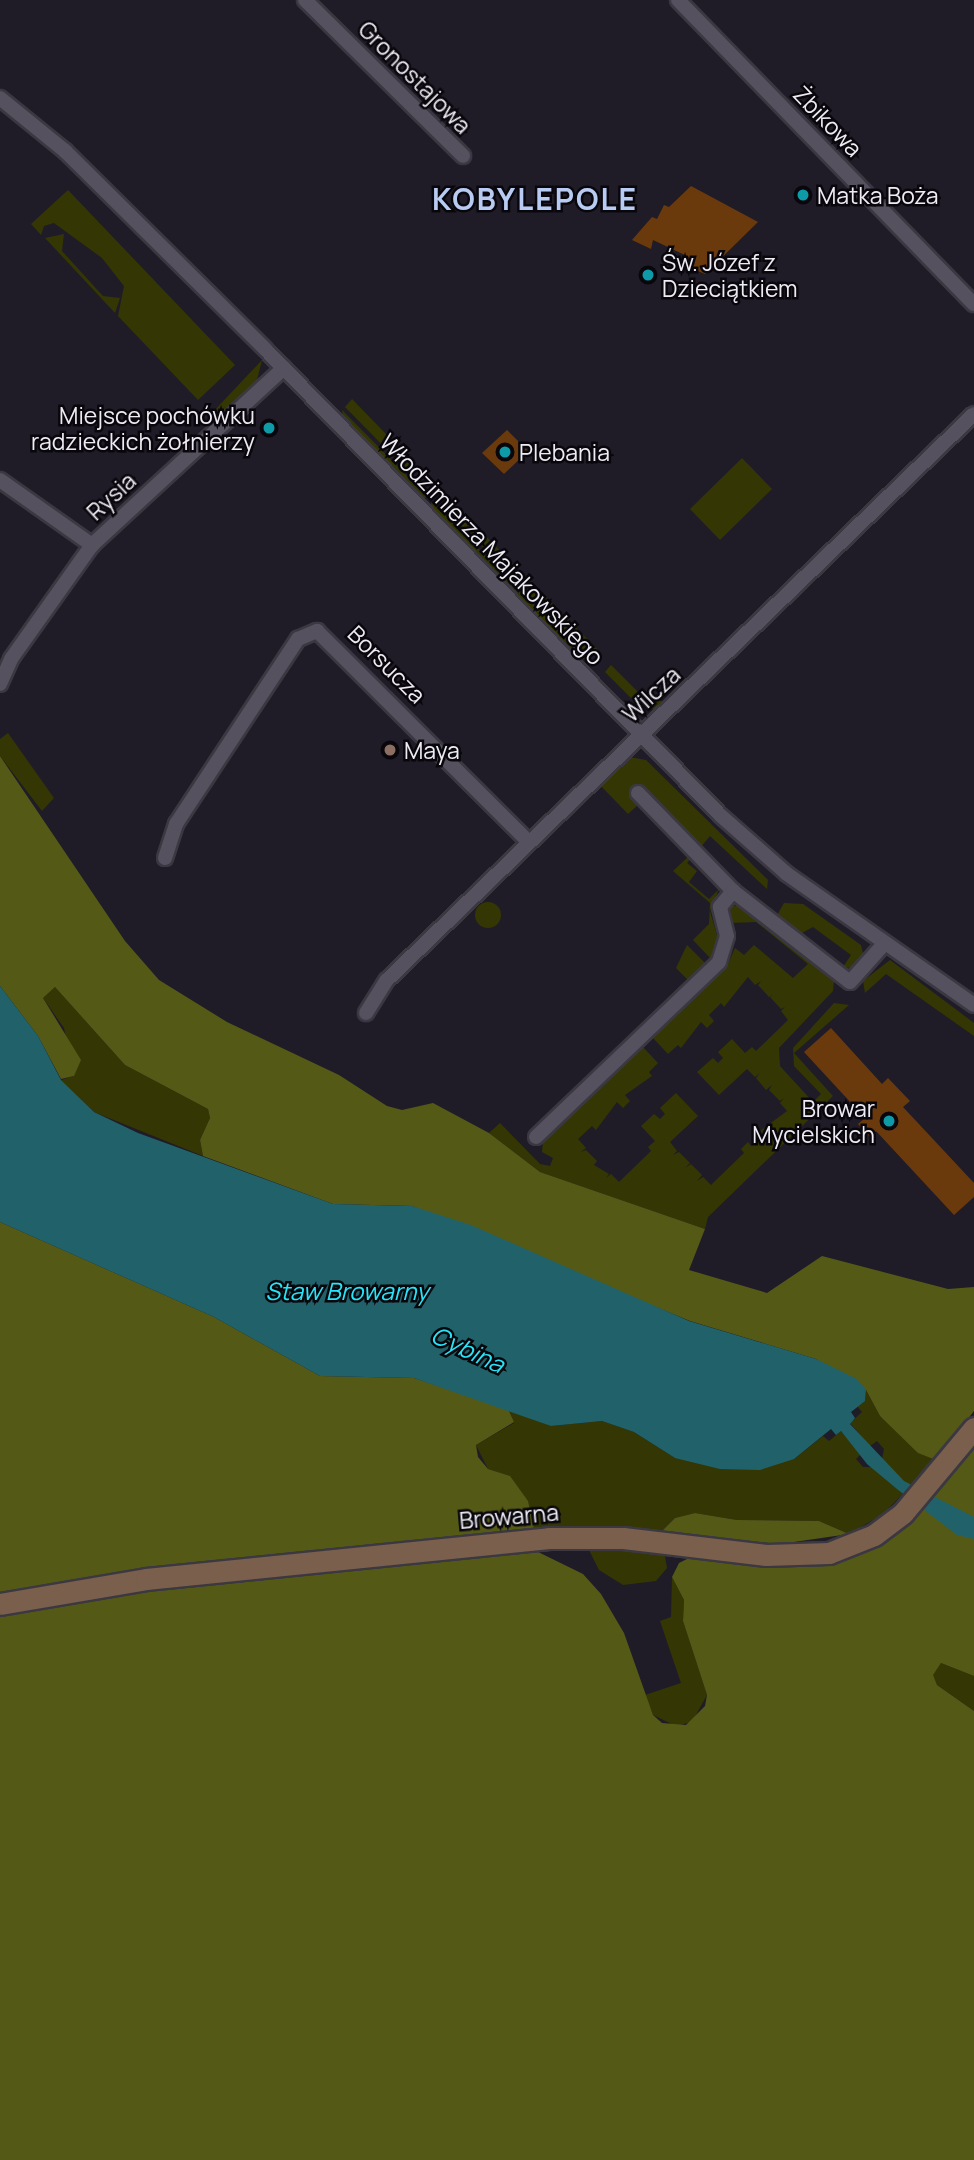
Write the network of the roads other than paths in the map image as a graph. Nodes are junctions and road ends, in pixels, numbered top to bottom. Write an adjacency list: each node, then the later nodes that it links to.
1 (305, 0): 4 (street, Gronostajowa)
2 (678, 0): 5 (street, Żbikowa)
3 (0, 98): 6 (street, Włodzimierza Majakowskiego)
4 (463, 156)
5 (974, 304)
6 (284, 368): 9 (street, Rysia); 11 (street, Włodzimierza Majakowskiego)
7 (974, 414): 11 (street, Wilcza)
8 (0, 480): 9 (street)
9 (92, 545): 10 (street, Rysia)
10 (0, 684)
11 (642, 735): 13 (street, Wilcza); 16 (street, Włodzimierza Majakowskiego)
12 (638, 793): 15 (street)
13 (529, 842): 14 (street, Borsucza); 18 (street, Wilcza)
14 (165, 858)
15 (733, 891): 16 (street); 19 (street)
16 (884, 944): 17 (street, Włodzimierza Majakowskiego)
17 (974, 1005)
18 (366, 1013)
19 (536, 1137)
20 (974, 1428): 21 (street, Browarna)
21 (0, 1604)

